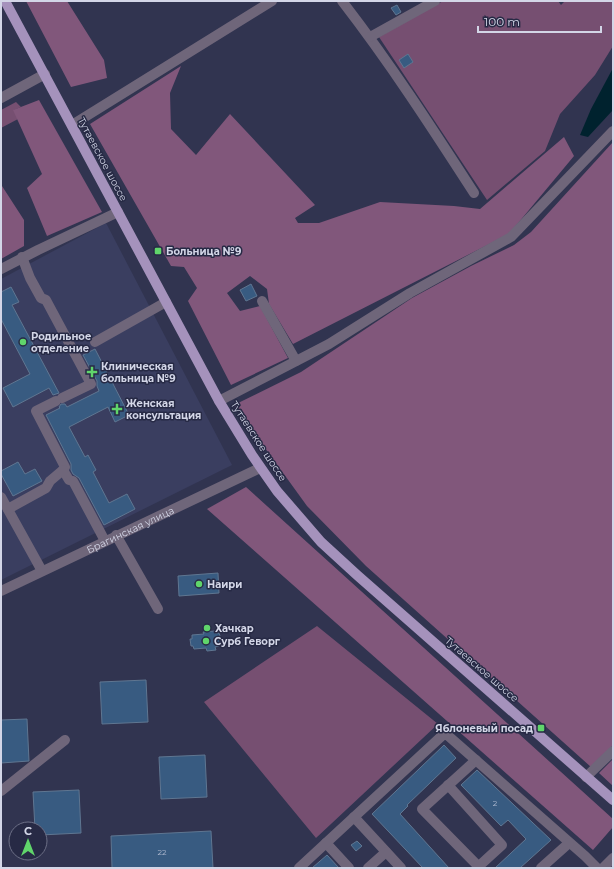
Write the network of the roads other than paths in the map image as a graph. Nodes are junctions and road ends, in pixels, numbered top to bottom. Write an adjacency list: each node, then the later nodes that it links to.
1 (5, 1): 6 (main road, Тутаевское шоссе)
2 (272, 1): 8 (street)
3 (342, 1): 5 (street)
4 (435, 1): 5 (street)
5 (370, 37): 10 (street)
6 (45, 74): 7 (street); 8 (main road, Тутаевское шоссе)
7 (1, 98)
8 (72, 125): 11 (main road, Тутаевское шоссе)
9 (613, 131): 17 (street)
10 (474, 194)
11 (118, 212): 12 (street); 15 (main road, Тутаевское шоссе)
12 (22, 257): 13 (street); 20 (street)
13 (1, 269)
14 (262, 301): 17 (street)
15 (166, 302): 16 (street); 18 (main road, Тутаевское шоссе)
16 (95, 342)
17 (296, 361): 18 (street)
18 (219, 401): 19 (main road, Тутаевское шоссе)
19 (260, 468): 23 (street, Брагинская улица); 31 (main road, Тутаевское шоссе)
20 (63, 470): 22 (street); 24 (street)
21 (1, 497): 22 (street)
22 (8, 509): 25 (street)
23 (116, 535): 24 (street, Брагинская улица); 27 (street)
24 (105, 541): 25 (street, Брагинская улица)
25 (42, 571): 26 (street, Брагинская улица)
26 (1, 591)
27 (158, 609)
28 (65, 740): 33 (street)
29 (613, 751): 31 (street)
30 (476, 760): 32 (street); 35 (street); 37 (street)
31 (586, 777): 34 (main road, Тутаевское шоссе)
32 (448, 785): 40 (street); 40 (street)
33 (1, 791)
34 (613, 800)
35 (354, 817): 36 (street); 38 (street)
36 (326, 843): 41 (street); 42 (street)
37 (569, 843): 45 (street); 46 (street)
38 (386, 852): 43 (street); 44 (street)
39 (613, 858): 47 (street)
40 (479, 867)
41 (299, 868)
42 (349, 868)
43 (368, 868)
44 (401, 868)
45 (541, 868)
46 (597, 868)
47 (603, 868)

